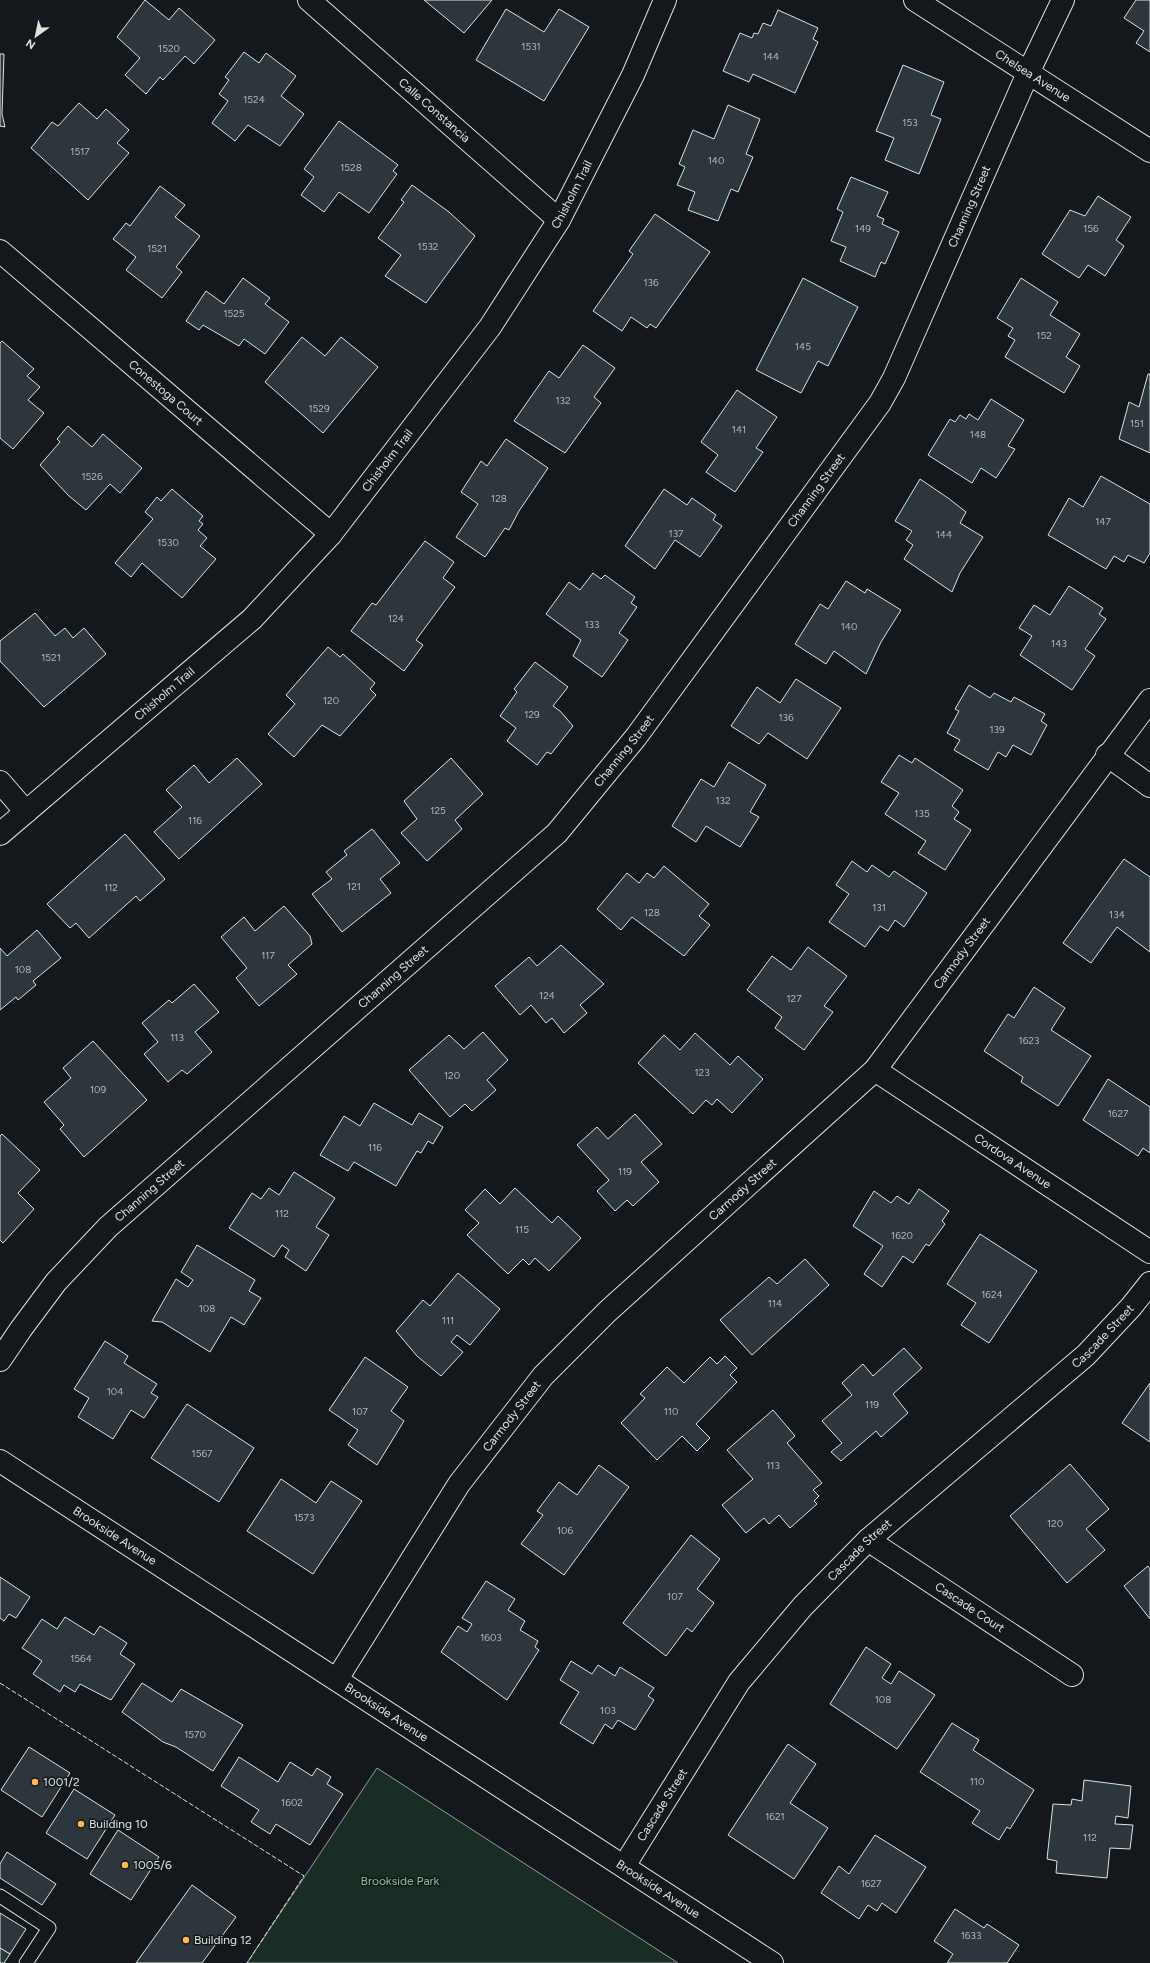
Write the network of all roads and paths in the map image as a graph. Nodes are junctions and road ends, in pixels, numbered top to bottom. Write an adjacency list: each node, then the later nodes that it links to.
1 (309, 0): 7 (street, Calle Constancia)
2 (665, 0): 7 (street, Chisholm Trail)
3 (915, 0): 5 (street, Chelsea Avenue)
4 (1063, 0): 5 (street, Channing Street)
5 (1028, 73): 6 (street, Chelsea Avenue); 19 (street, Channing Street)
6 (1150, 152)
7 (559, 220): 9 (street, Chisholm Trail)
8 (0, 251): 9 (street, Conestoga Court)
9 (331, 534): 14 (street, Chisholm Trail)
10 (1150, 700): 11 (street, Carmody Street)
11 (1107, 755): 13 (street); 16 (street, Carmody Street)
12 (0, 782): 14 (street)
13 (1150, 786)
14 (26, 812): 15 (street, Chisholm Trail)
15 (0, 834)
16 (875, 1070): 17 (street, Cordova Avenue); 23 (street, Carmody Street)
17 (1150, 1252)
18 (1150, 1283): 21 (street, Cascade Street)
19 (0, 1360)
20 (0, 1462): 23 (street, Brookside Avenue)
21 (868, 1540): 22 (street, Cascade Court); 24 (street, Cascade Street)
22 (1072, 1675)
23 (337, 1679): 24 (street, Brookside Avenue)
24 (624, 1866): 27 (street, Brookside Avenue)
25 (0, 1896): 26 (lane)
26 (26, 1963)
27 (772, 1963)

